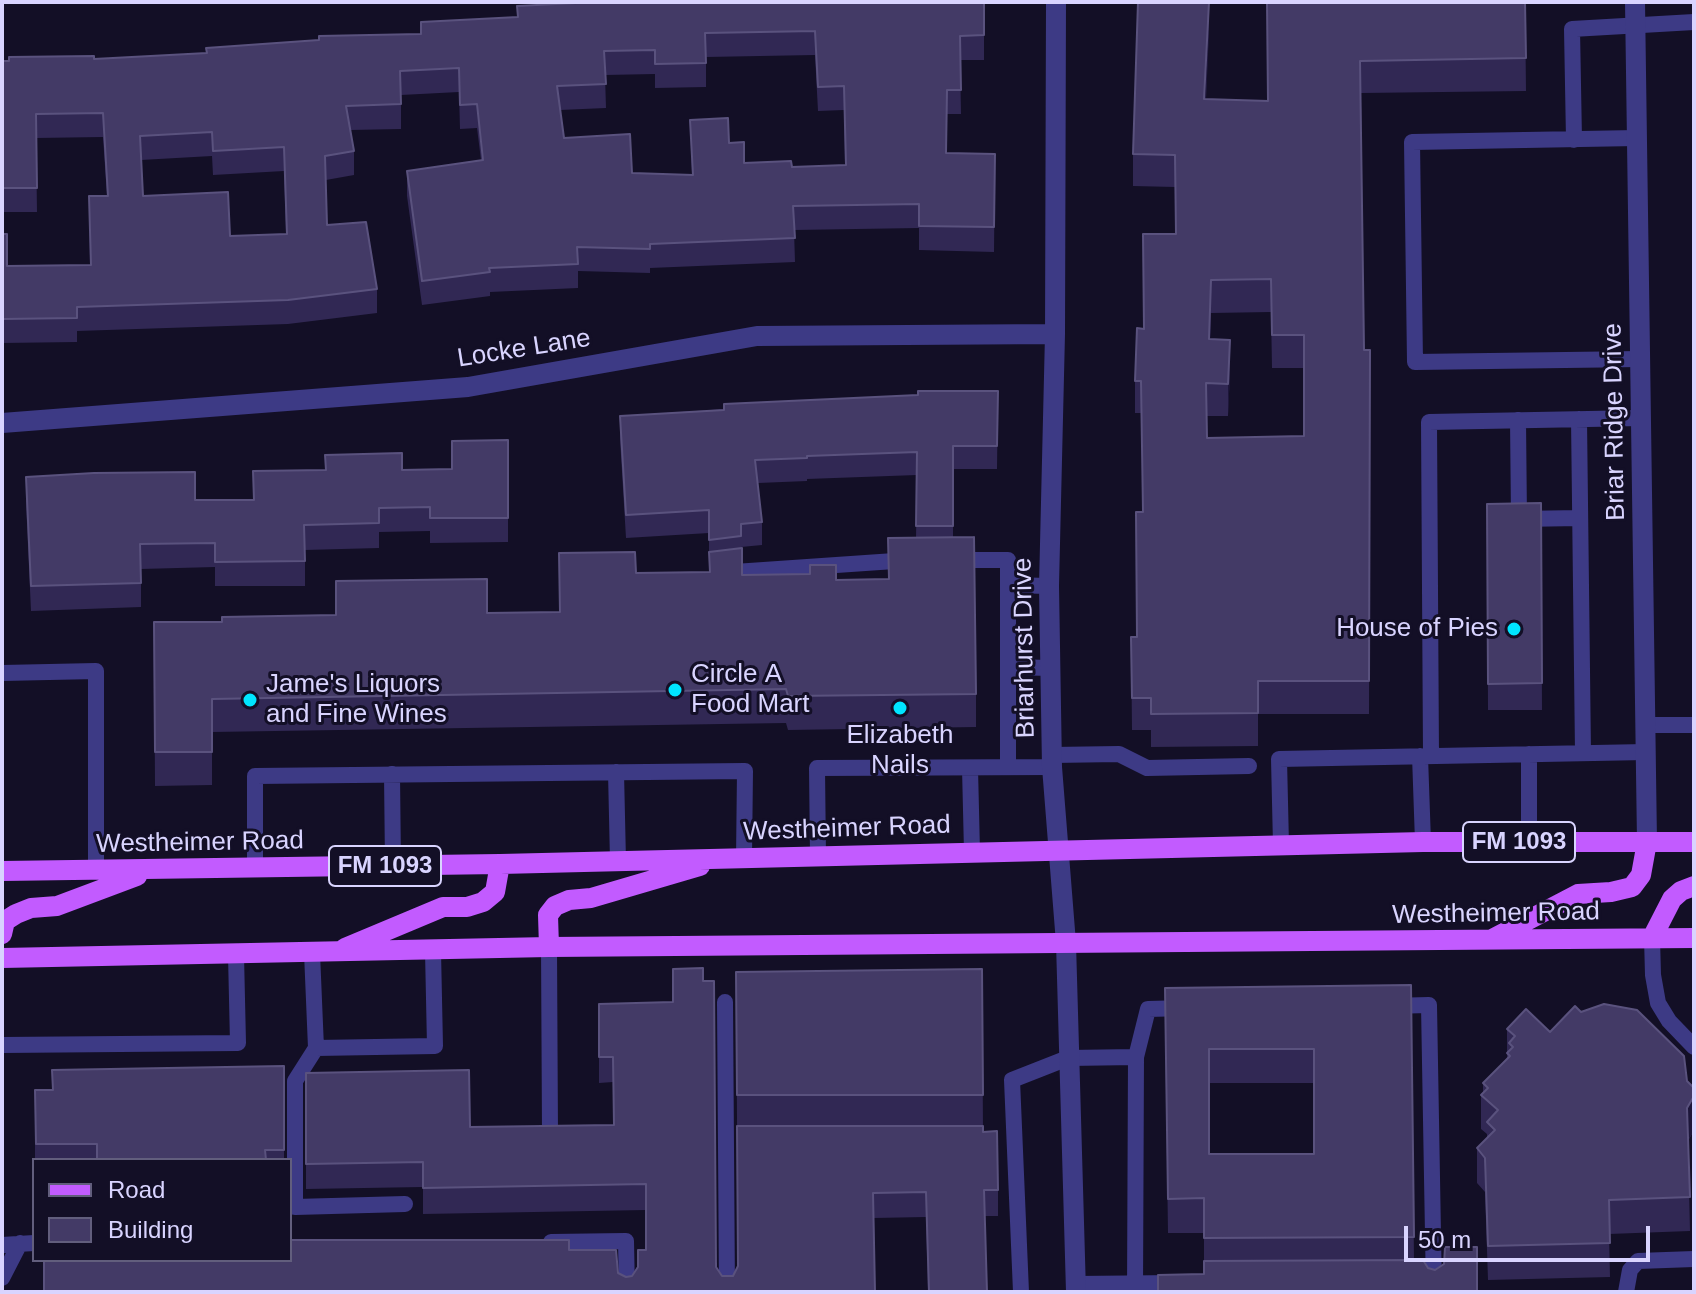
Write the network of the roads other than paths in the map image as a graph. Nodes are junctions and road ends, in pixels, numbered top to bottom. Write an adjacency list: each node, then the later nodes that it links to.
1 (1056, 2): 7 (street, Briarhurst Drive)
2 (1635, 2): 4 (street, Briar Ridge Drive)
3 (1694, 22): 4 (lane)
4 (1635, 26): 5 (street, Briar Ridge Drive); 6 (lane)
5 (1637, 138): 6 (lane); 8 (street, Briar Ridge Drive)
6 (1574, 140): 8 (lane)
7 (1055, 334): 12 (street, Locke Lane); 16 (street, Briarhurst Drive)
8 (1640, 359): 9 (street, Briar Ridge Drive)
9 (1641, 418): 10 (lane); 20 (street, Briar Ridge Drive)
10 (1579, 419): 11 (lane); 13 (lane)
11 (1518, 420): 13 (lane); 25 (lane)
12 (2, 423)
13 (1580, 518): 23 (lane)
14 (700, 576): 15 (lane)
15 (1008, 585): 16 (lane); 17 (lane)
16 (1049, 586): 18 (street, Briarhurst Drive)
17 (1008, 667): 18 (lane); 28 (lane)
18 (1051, 668): 26 (street, Briarhurst Drive)
19 (2, 673): 47 (lane)
20 (1646, 725): 21 (lane); 22 (street, Briar Ridge Drive)
21 (1694, 725)
22 (1646, 752): 23 (lane); 34 (street, Briar Ridge Drive)
23 (1583, 753): 24 (lane)
24 (1529, 754): 25 (lane); 33 (lane)
25 (1426, 756): 32 (lane); 36 (lane)
26 (1052, 761): 27 (lane); 28 (lane); 38 (street, Briarhurst Drive)
27 (1249, 766)
28 (1008, 767): 29 (lane)
29 (970, 768): 37 (lane); 39 (lane)
30 (616, 772): 31 (lane); 40 (lane); 41 (lane)
31 (392, 774): 43 (lane); 44 (lane)
32 (1423, 842): 33 (main road, Westheimer Road / FM 1093); 36 (main road, Westheimer Road / FM 1093)
33 (1529, 842): 34 (main road, Westheimer Road / FM 1093)
34 (1647, 842): 35 (main road, Westheimer Road / FM 1093); 52 (main road)
35 (1694, 842)
36 (1281, 845): 38 (main road, Westheimer Road / FM 1093)
37 (972, 852): 38 (main road, Westheimer Road / FM 1093); 39 (main road, Westheimer Road / FM 1093)
38 (1060, 852): 53 (street, Briarhurst Drive)
39 (818, 856): 40 (main road, Westheimer Road / FM 1093)
40 (736, 858): 41 (main road, Westheimer Road / FM 1093); 54 (main road)
41 (618, 861): 42 (main road, Westheimer Road / FM 1093)
42 (500, 864): 43 (main road, Westheimer Road / FM 1093); 56 (main road)
43 (393, 866): 44 (main road, Westheimer Road / FM 1093)
44 (255, 869): 45 (main road, Westheimer Road / FM 1093)
45 (152, 870): 47 (main road, Westheimer Road / FM 1093); 49 (main road)
46 (2, 871): 47 (main road, Westheimer Road / FM 1093)
47 (96, 871)
48 (1694, 886): 50 (main road)
49 (2, 934)
50 (1652, 938): 51 (main road, Westheimer Road); 52 (main road, Westheimer Road); 64 (lane)
51 (1694, 938)
52 (1488, 940): 53 (main road, Westheimer Road)
53 (1066, 943): 54 (main road, Westheimer Road); 67 (street, Briarhurst Drive)
54 (549, 947): 55 (main road, Westheimer Road); 68 (lane)
55 (433, 951): 56 (main road, Westheimer Road); 65 (lane)
56 (334, 952): 57 (main road, Westheimer Road)
57 (312, 953): 58 (main road, Westheimer Road); 65 (lane)
58 (236, 955): 59 (main road, Westheimer Road); 63 (lane)
59 (2, 958)
60 (725, 1002): 80 (lane)
61 (1366, 1006): 76 (lane)
62 (1210, 1008): 66 (lane)
63 (2, 1045)
64 (1694, 1047)
65 (316, 1048): 69 (lane)
66 (1136, 1057): 67 (lane); 78 (lane)
67 (1068, 1058): 77 (street, Briarhurst Drive); 81 (lane)
68 (550, 1135)
69 (405, 1204)
70 (535, 1242): 79 (lane)
71 (27, 1243): 72 (lane); 74 (lane)
72 (2, 1245)
73 (1694, 1259): 82 (lane)
74 (2, 1278)
75 (1198, 1283): 78 (lane)
76 (1429, 1285)
77 (1076, 1288): 78 (lane)
78 (1135, 1288)
79 (627, 1292)
80 (727, 1292)
81 (1021, 1292)
82 (1626, 1292)

